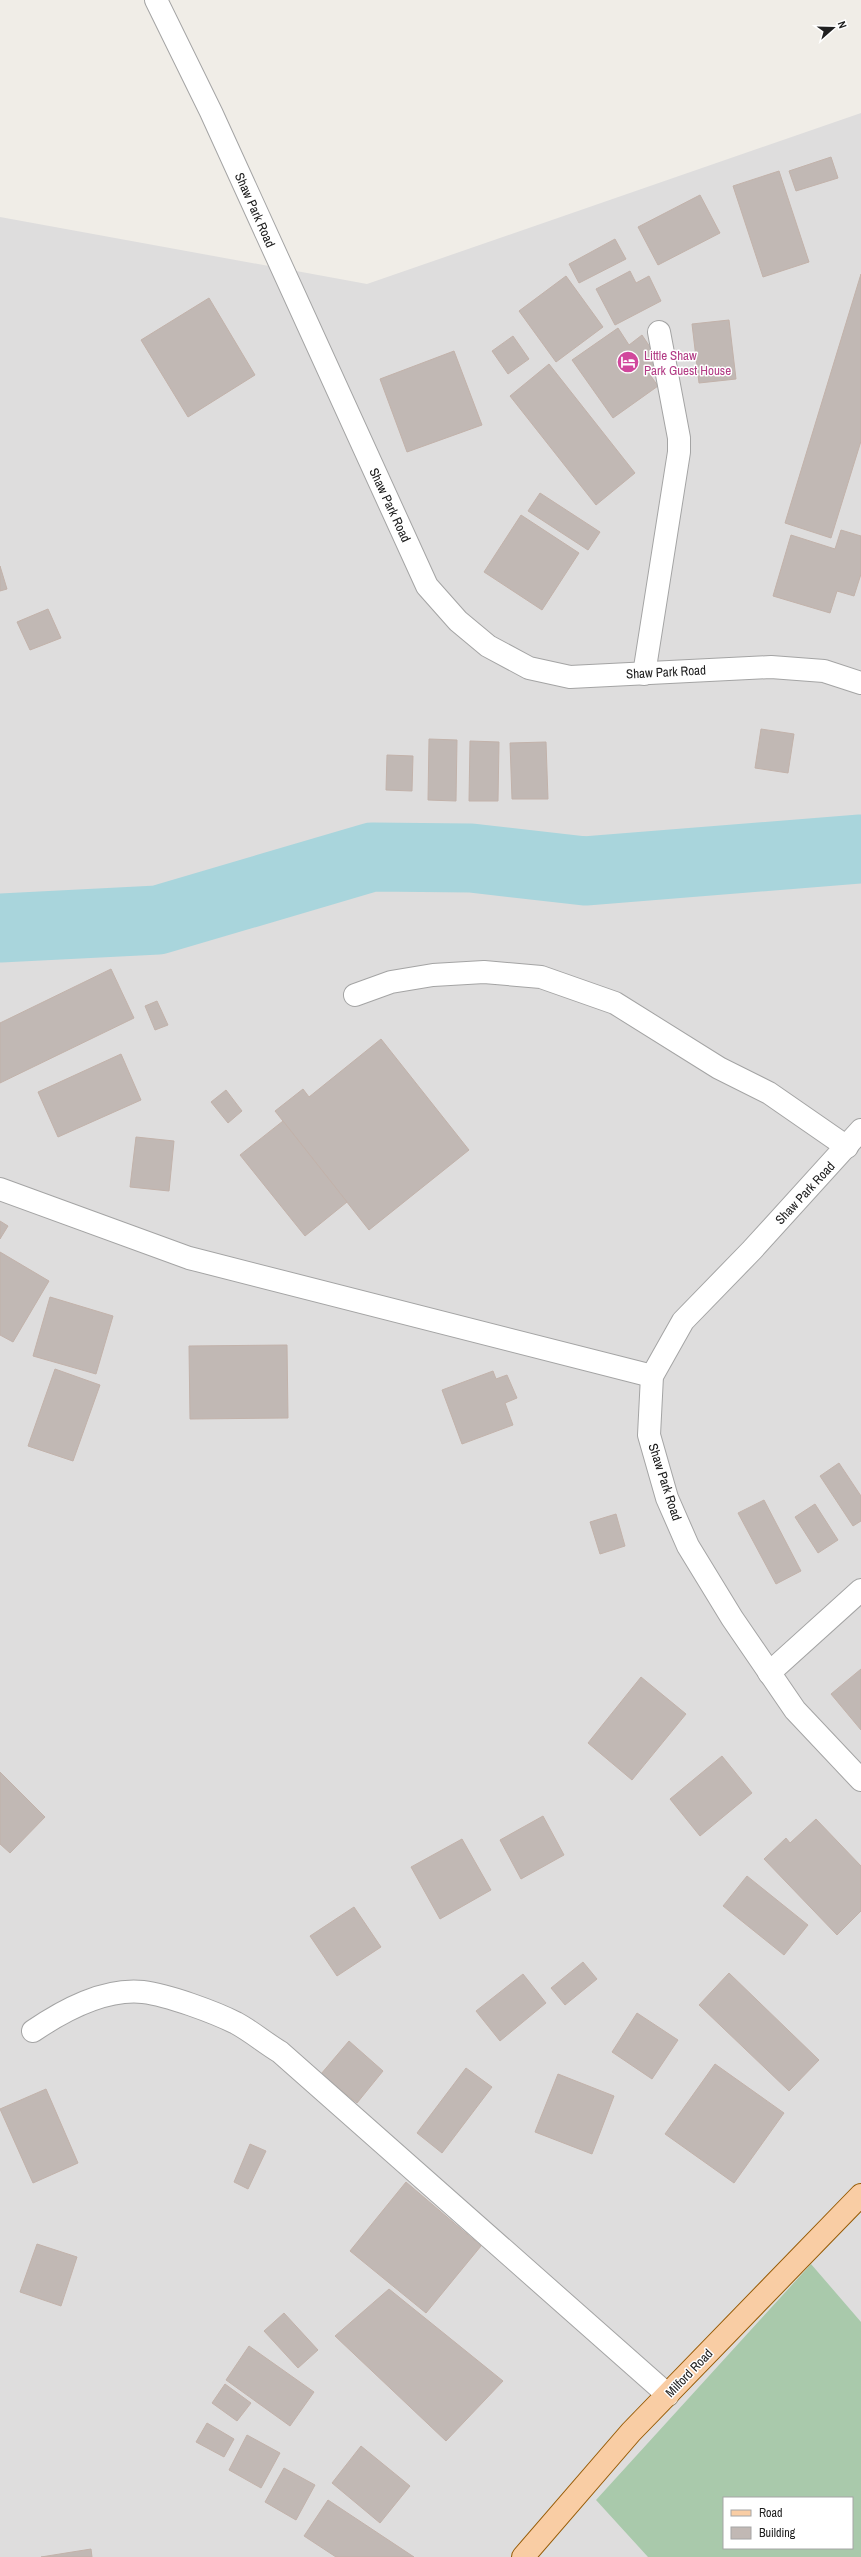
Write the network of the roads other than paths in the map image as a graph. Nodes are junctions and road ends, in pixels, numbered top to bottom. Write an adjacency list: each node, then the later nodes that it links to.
1 (156, 0): 3 (street, Shaw Park Road)
2 (659, 332): 3 (street)
3 (644, 674): 4 (street, Shaw Park Road)
4 (861, 683)
5 (355, 995): 7 (street)
6 (861, 1130): 7 (street, Shaw Park Road)
7 (847, 1147): 9 (street, Shaw Park Road)
8 (0, 1189): 9 (street)
9 (652, 1376): 11 (street, Shaw Park Road)
10 (861, 1590): 11 (street)
11 (769, 1673): 12 (street, Shaw Park Road)
12 (861, 1780)
13 (33, 2031): 15 (street)
14 (861, 2195): 15 (main road, Milford Road)
15 (668, 2395): 16 (main road, Milford Road)
16 (522, 2557)

